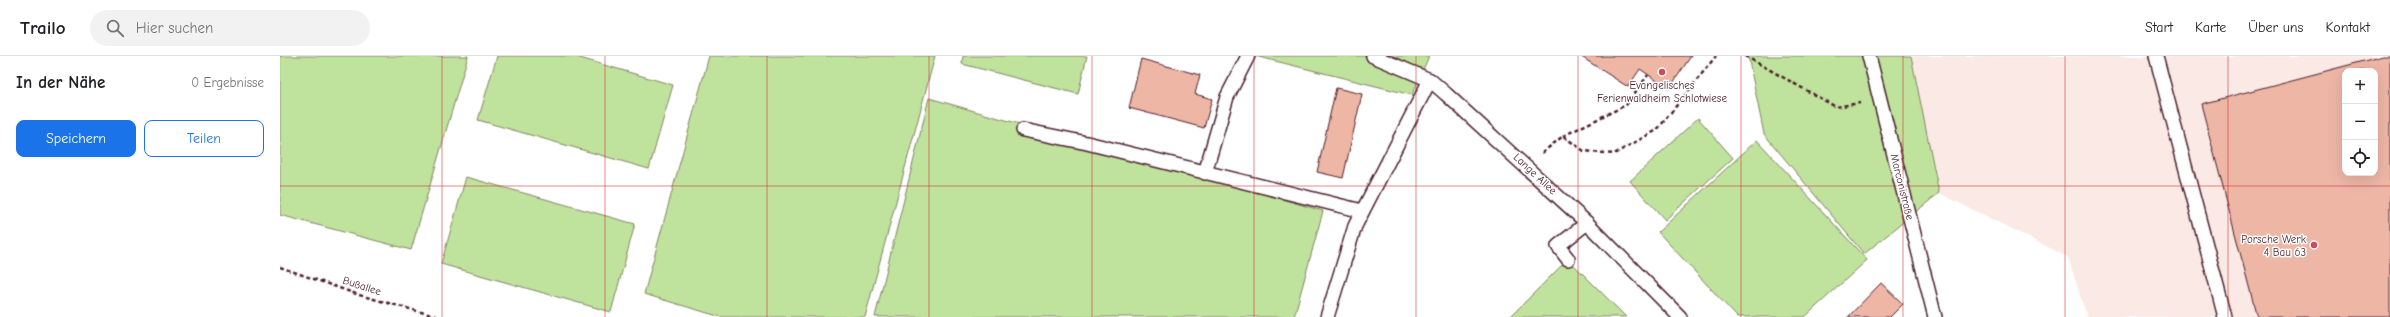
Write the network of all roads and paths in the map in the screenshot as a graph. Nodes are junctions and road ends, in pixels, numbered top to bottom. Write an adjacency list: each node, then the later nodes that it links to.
1 (1248, 56): 13 (lane)
2 (1373, 56): 8 (lane, Lange Allee)
3 (1716, 56): 11 (path)
4 (1745, 56): 9 (path)
5 (1869, 56): 9 (lane, Marconistraße)
6 (2156, 56): 22 (lane)
7 (1648, 75): 11 (path)
8 (1430, 80): 12 (lane, Lange Allee); 14 (lane)
9 (1880, 100): 21 (lane, Marconistraße)
10 (1023, 130): 13 (lane)
11 (1563, 136): 12 (path)
12 (1526, 166): 15 (lane, Lange Allee)
13 (1205, 173): 14 (lane)
14 (1362, 212): 19 (lane)
15 (1587, 223): 16 (lane); 20 (lane, Lange Allee)
16 (1568, 259)
17 (280, 267): 18 (path, Bußallee)
18 (440, 317)
19 (1327, 317)
20 (1680, 317)
21 (1935, 317)
22 (2225, 317)

